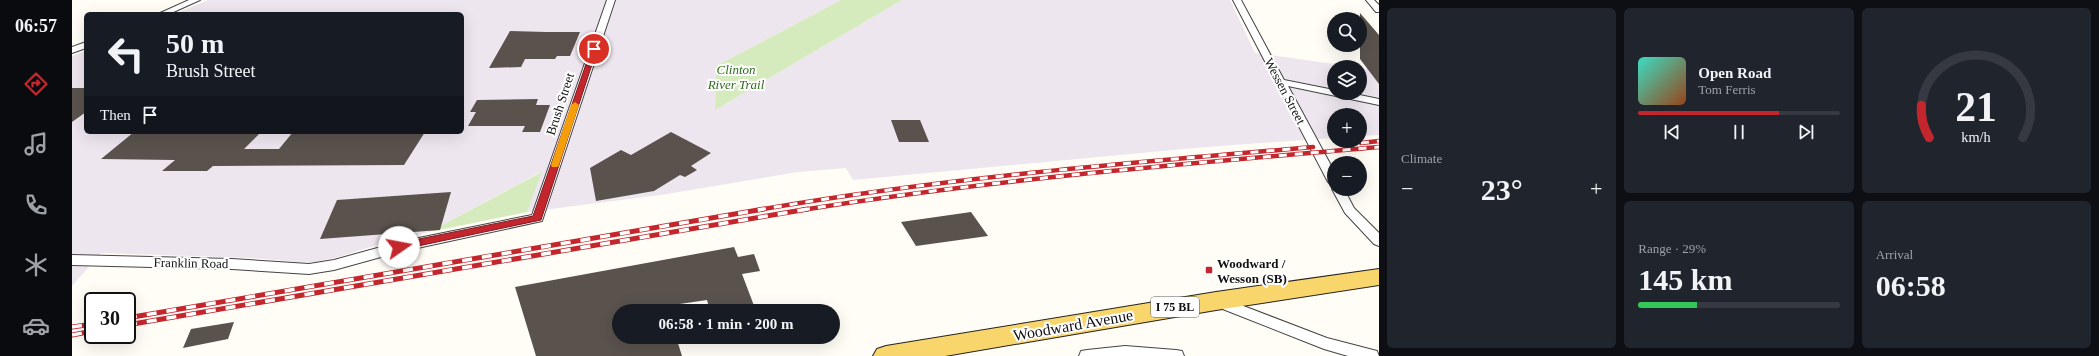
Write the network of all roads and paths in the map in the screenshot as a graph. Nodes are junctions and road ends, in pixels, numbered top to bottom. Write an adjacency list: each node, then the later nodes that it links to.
1 (196, 0): 6 (street)
2 (611, 0): 15 (street, Brush Street)
3 (1237, 0): 9 (street, Wessen Street)
4 (1370, 0): 5 (street)
5 (1379, 10)
6 (167, 12)
7 (84, 46): 8 (street)
8 (72, 50)
9 (1281, 82): 10 (street); 13 (street, Wessen Street)
10 (1327, 92)
11 (1367, 100): 12 (street)
12 (1379, 102)
13 (1327, 169)
14 (1342, 196): 16 (street)
15 (537, 218): 17 (street, Franklin Road)
16 (1379, 241)
17 (72, 260)
18 (1379, 277): 19 (main road, Woodward Avenue / I 75 BL)
19 (1216, 300): 20 (main road, Woodward Avenue / I 75 BL); 23 (street)
20 (886, 356)
21 (1087, 356): 22 (street)
22 (1176, 356)
23 (1371, 356)

